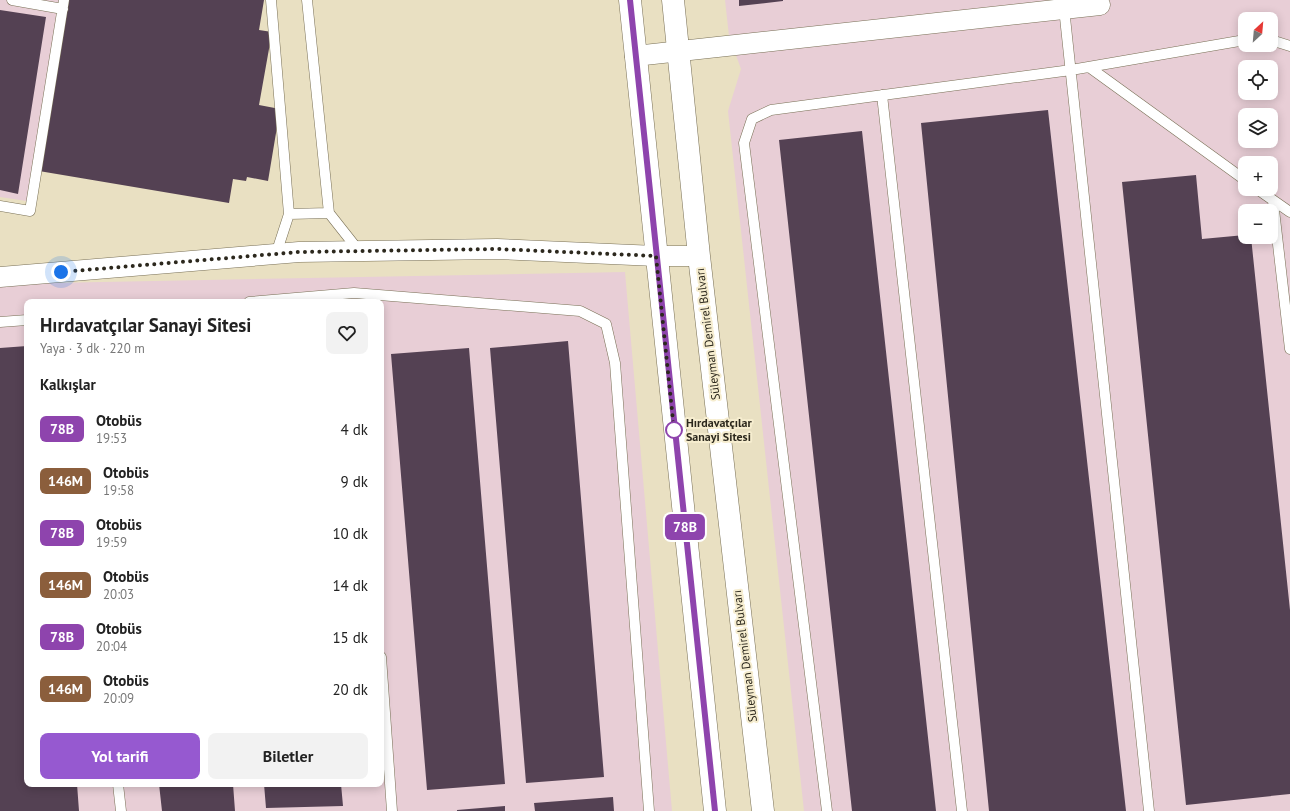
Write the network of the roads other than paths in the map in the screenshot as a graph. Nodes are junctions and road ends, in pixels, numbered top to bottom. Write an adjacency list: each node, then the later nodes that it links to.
1 (12, 0): 6 (lane)
2 (271, 0): 23 (lane)
3 (307, 0): 22 (lane)
4 (630, 0): 13 (main road)
5 (673, 0): 12 (main road, Süleyman Demirel Bulvarı)
6 (64, 4): 20 (lane)
7 (1100, 5): 8 (street)
8 (1064, 8): 12 (street); 15 (lane)
9 (1238, 41): 14 (lane)
10 (1278, 42): 11 (lane)
11 (1290, 46)
12 (678, 51): 13 (street); 27 (main road, Süleyman Demirel Bulvarı)
13 (636, 56): 26 (main road)
14 (1088, 67): 15 (lane); 17 (lane)
15 (1071, 70): 16 (lane); 45 (lane)
16 (882, 95): 43 (lane); 44 (lane)
17 (1238, 175)
18 (1267, 196): 19 (lane)
19 (1273, 200): 21 (lane); 35 (lane)
20 (0, 206)
21 (1290, 212)
22 (329, 213): 23 (lane); 24 (lane)
23 (289, 214): 25 (lane)
24 (359, 251): 25 (street); 26 (street)
25 (276, 254): 28 (street)
26 (656, 256): 27 (street); 41 (main road)
27 (699, 256): 42 (main road, Süleyman Demirel Bulvarı)
28 (0, 277)
29 (354, 298): 30 (lane); 31 (lane)
30 (328, 299)
31 (371, 299)
32 (384, 300): 40 (lane)
33 (24, 320): 34 (lane)
34 (0, 322)
35 (1290, 349)
36 (384, 699): 39 (lane)
37 (118, 787): 38 (lane)
38 (121, 811)
39 (392, 811)
40 (649, 811)
41 (715, 811)
42 (764, 811)
43 (827, 811)
44 (962, 811)
45 (1149, 811)

